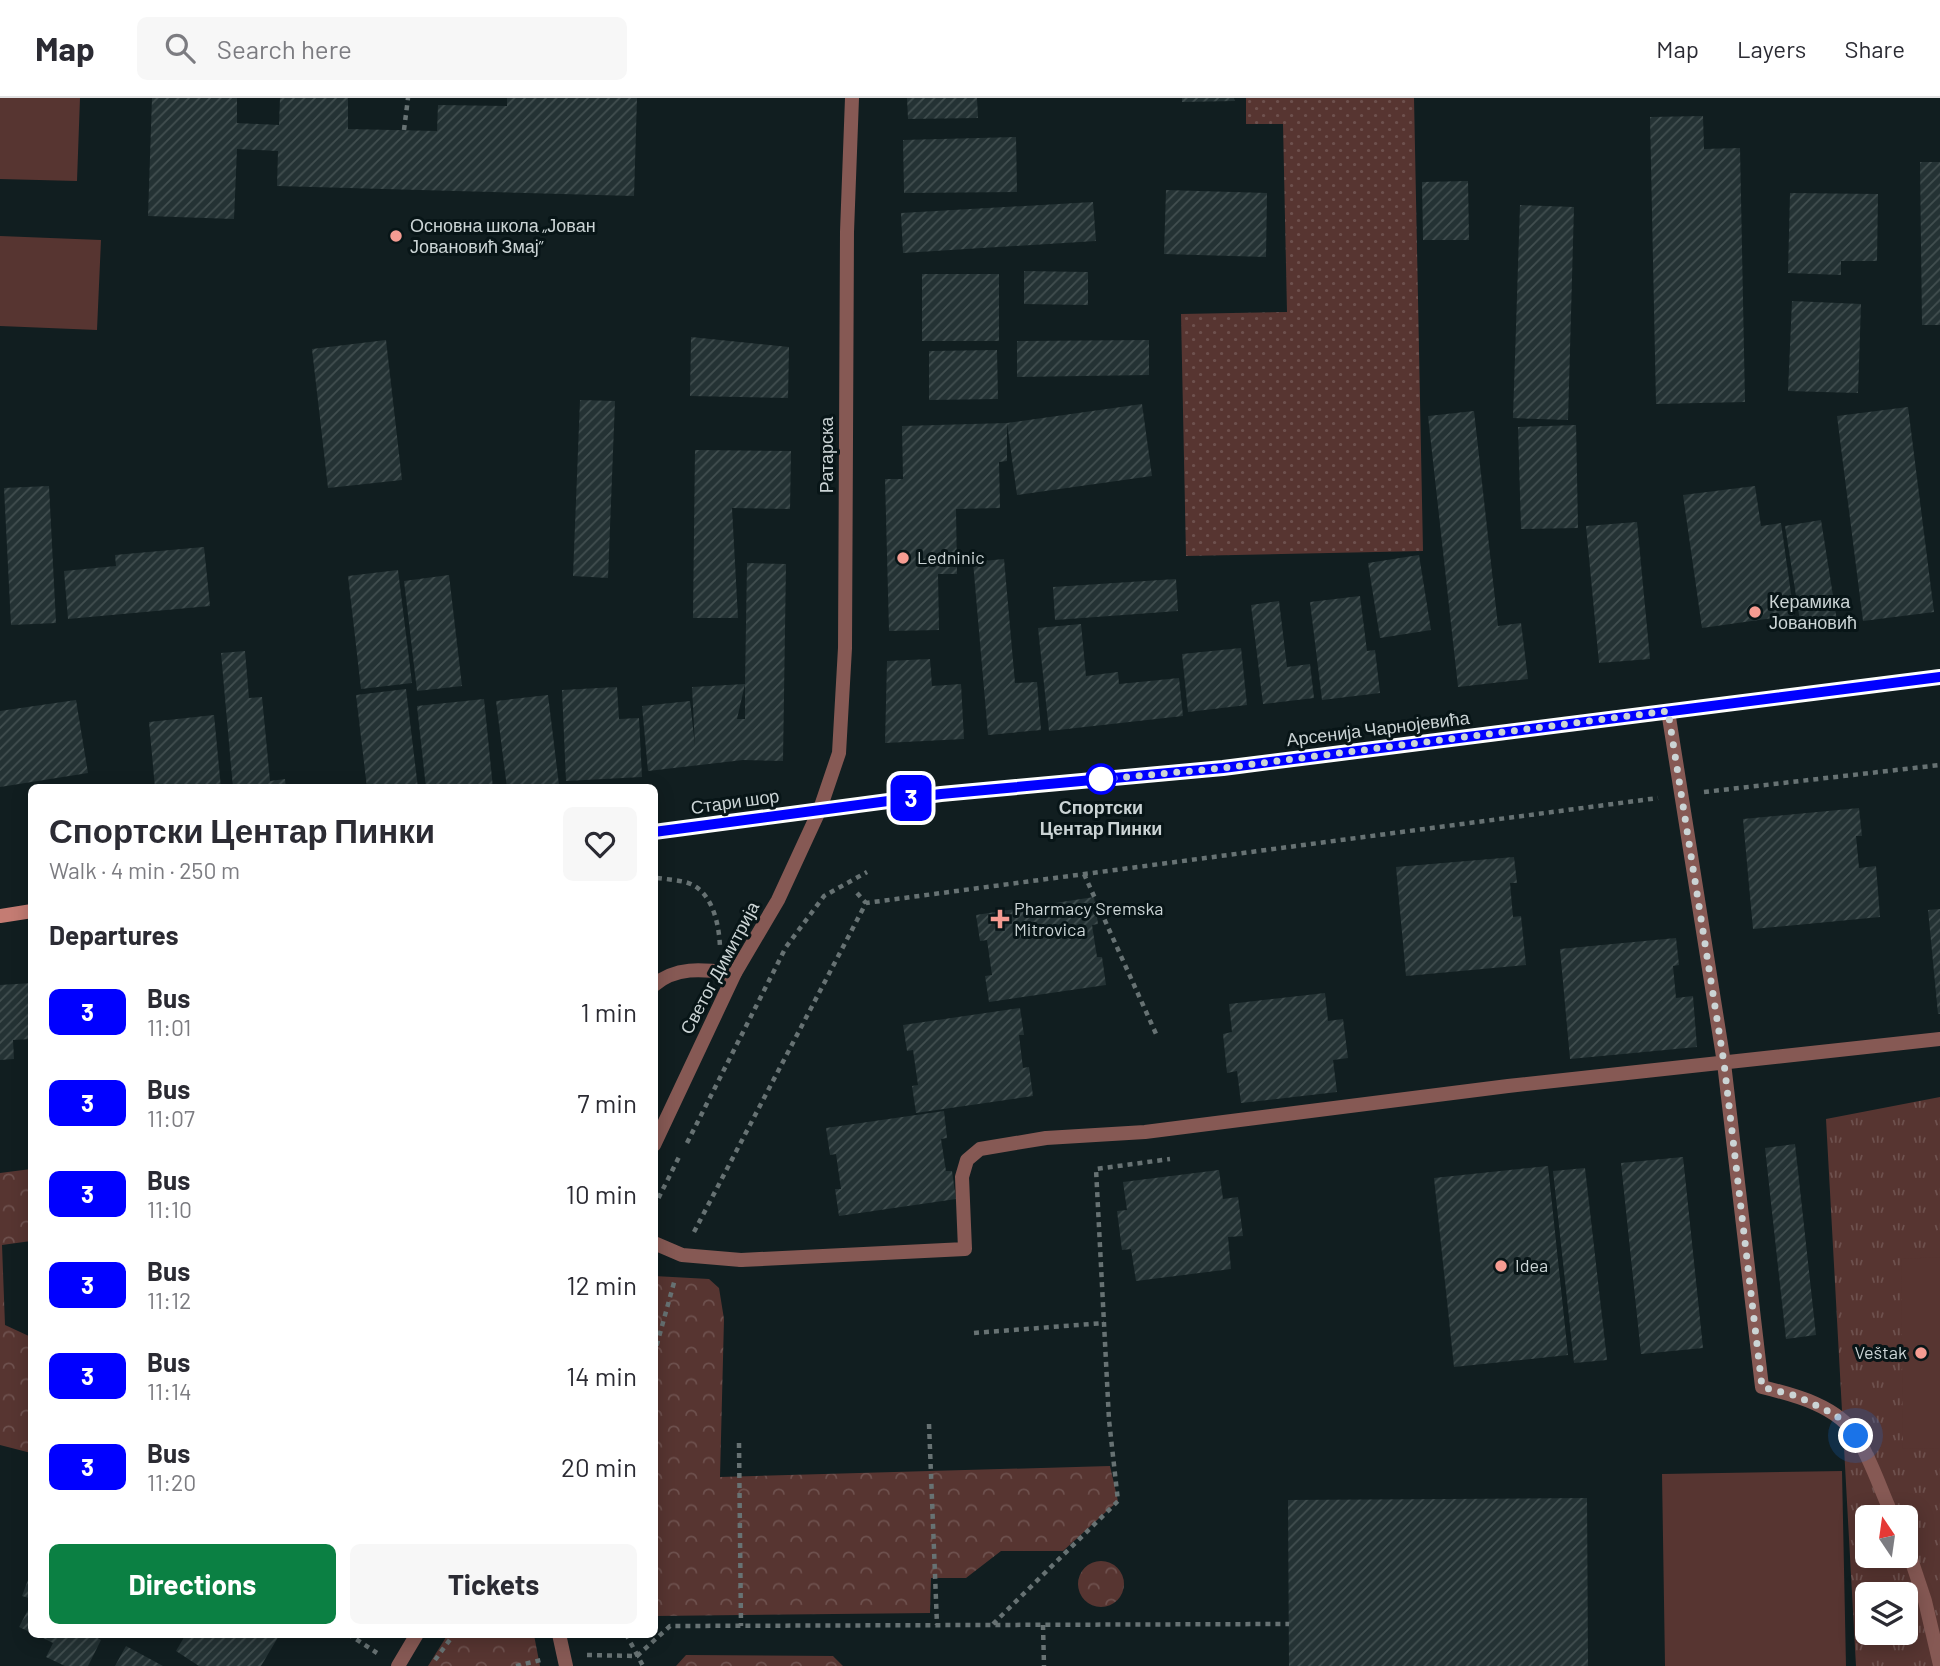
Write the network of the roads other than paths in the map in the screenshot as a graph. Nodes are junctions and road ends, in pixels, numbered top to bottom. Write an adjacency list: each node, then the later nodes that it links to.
1 (852, 98): 4 (street, Ратарска)
2 (1940, 677): 3 (main road, Арсенија Чарнојевића)
3 (1668, 711): 4 (main road, Арсенија Чарнојевића); 11 (street)
4 (820, 809): 5 (main road, Стари шор); 8 (street, Светог Димитрија)
5 (658, 831)
6 (28, 912): 7 (main road)
7 (0, 916)
8 (735, 973): 9 (street); 12 (street, Светог Димитрија)
9 (658, 982)
10 (1940, 1039): 11 (street)
11 (1724, 1063): 13 (street); 14 (street)
12 (658, 1137)
13 (658, 1245)
14 (1888, 1505)
15 (1914, 1568): 19 (street)
16 (415, 1638): 20 (street)
17 (560, 1638): 18 (street)
18 (565, 1660)
19 (1940, 1665)
20 (398, 1666)

